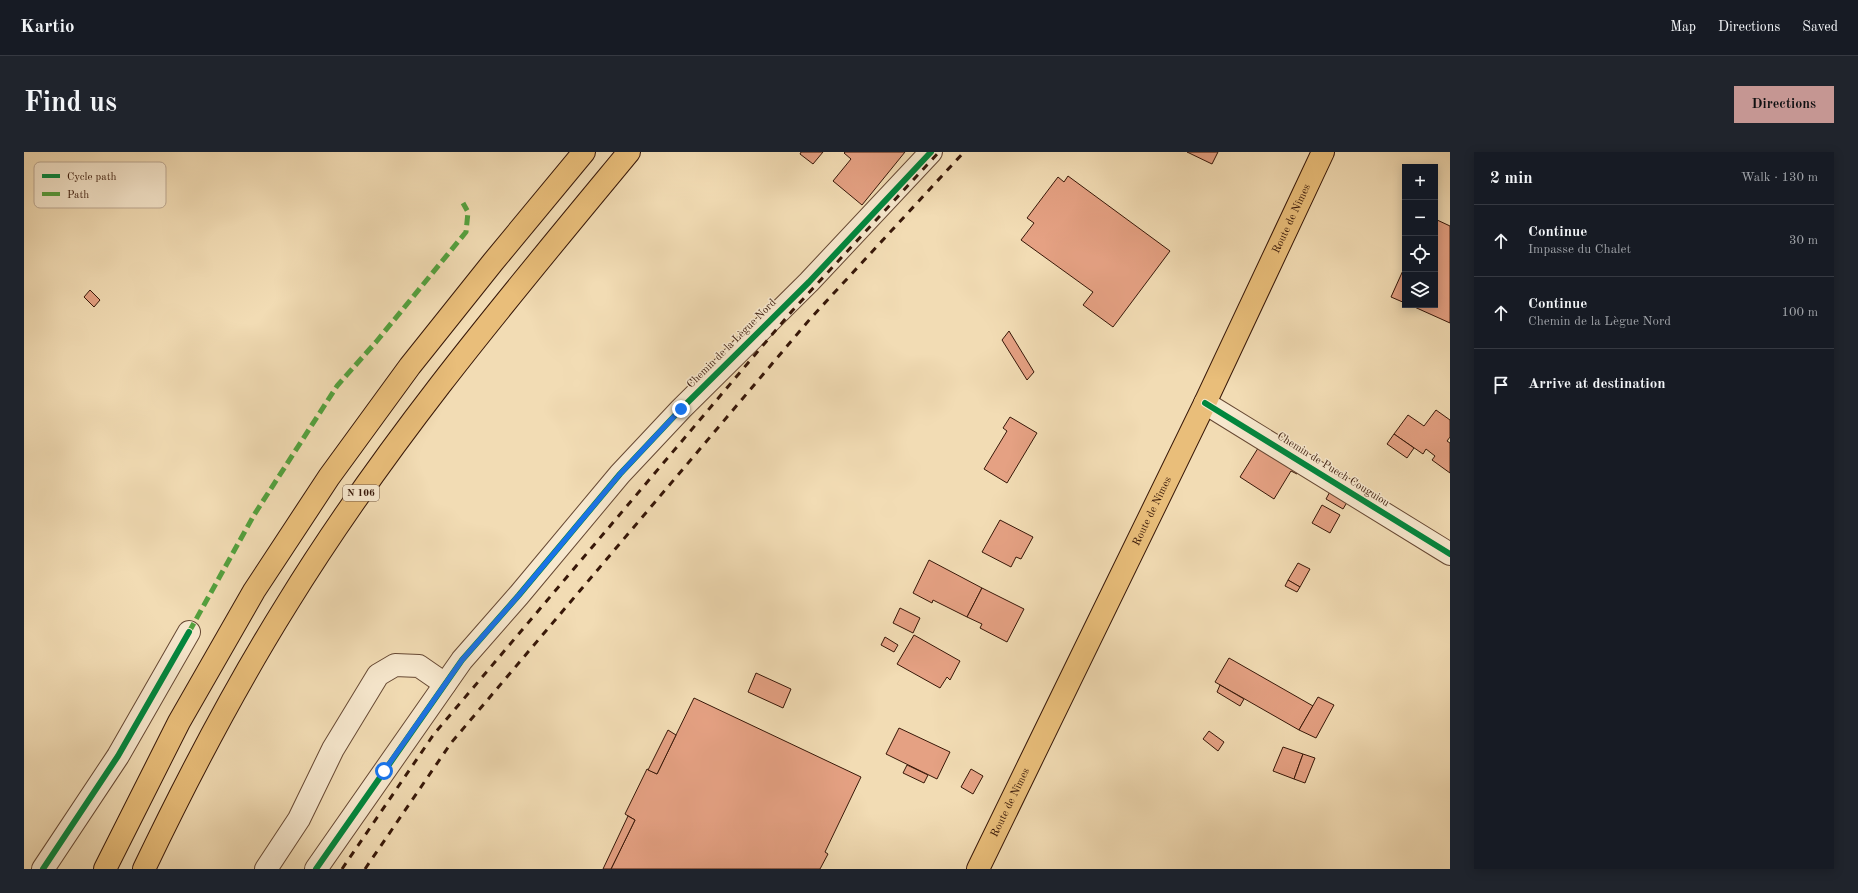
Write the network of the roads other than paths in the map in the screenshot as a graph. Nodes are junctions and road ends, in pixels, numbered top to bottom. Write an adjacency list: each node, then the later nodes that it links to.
1 (584, 152): 10 (main road, N 106)
2 (629, 152): 11 (main road, N 106)
3 (931, 152): 8 (street, Chemin de la Lègue Nord)
4 (1323, 152): 5 (main road, Route de Nîmes)
5 (1205, 403): 6 (street, Chemin de Puech Couguiou); 14 (main road, Route de Nîmes)
6 (1450, 554)
7 (189, 632): 9 (street)
8 (445, 684): 12 (street); 13 (street, Chemin de la Lègue Nord)
9 (43, 869)
10 (105, 869)
11 (144, 869)
12 (266, 869)
13 (316, 869)
14 (978, 869)

